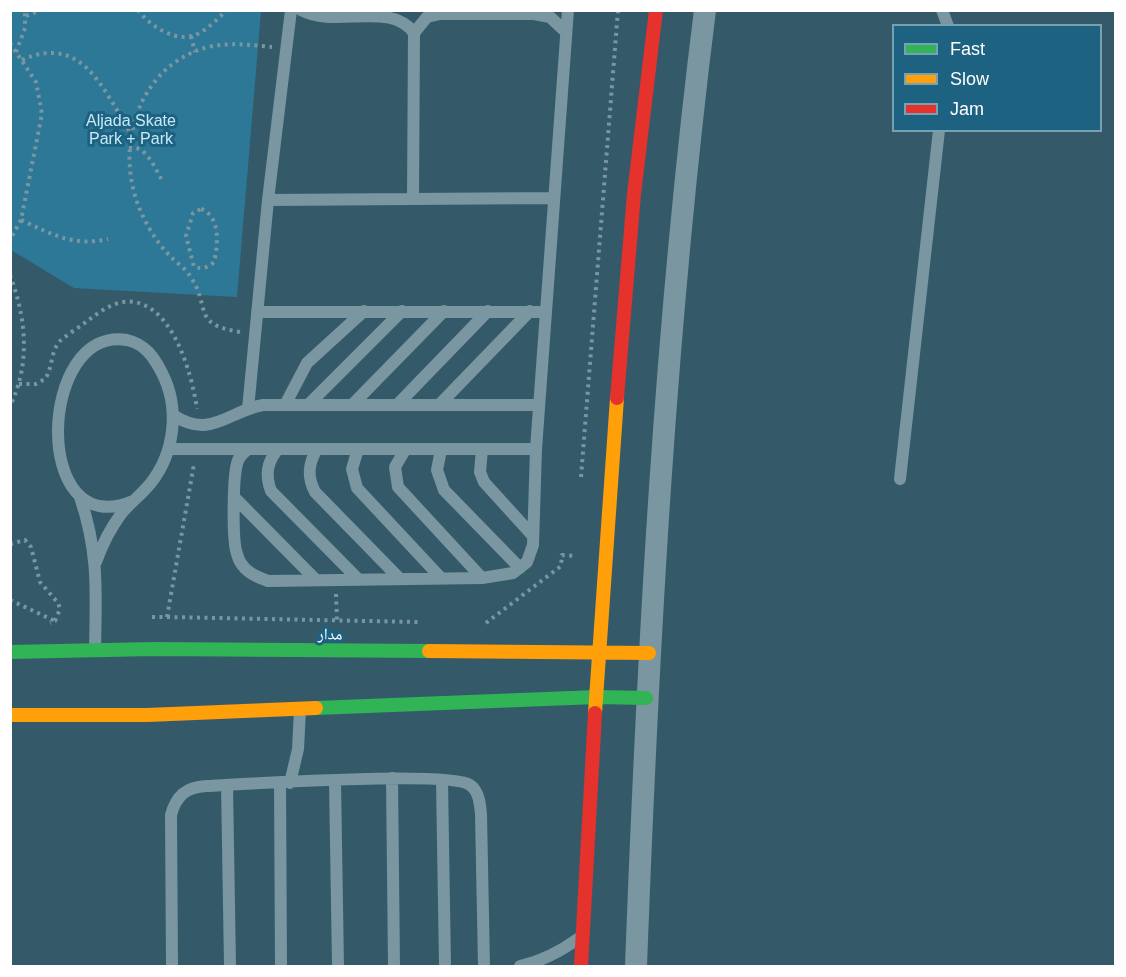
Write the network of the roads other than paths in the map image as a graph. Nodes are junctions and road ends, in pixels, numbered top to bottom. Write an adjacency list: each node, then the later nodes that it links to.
1 (291, 10): 11 (lane)
2 (301, 10): 7 (lane)
3 (568, 10): 6 (lane)
4 (656, 10): 51 (street)
5 (705, 10): 50 (street)
6 (566, 32): 7 (lane); 9 (lane)
7 (414, 33): 10 (lane)
8 (939, 132): 36 (lane)
9 (554, 198): 10 (lane); 18 (lane)
10 (413, 199): 11 (lane)
11 (268, 200): 17 (lane)
12 (364, 311): 13 (lane); 17 (lane); 19 (lane)
13 (402, 311): 14 (lane); 20 (lane)
14 (444, 311): 15 (lane); 21 (lane)
15 (488, 311): 16 (lane); 22 (lane)
16 (530, 311): 18 (lane); 23 (lane)
17 (257, 312): 25 (lane)
18 (546, 312): 24 (lane)
19 (285, 405): 20 (lane); 25 (lane)
20 (308, 405): 21 (lane)
21 (352, 405): 22 (lane)
22 (397, 405): 23 (lane)
23 (439, 405): 24 (lane)
24 (539, 405): 31 (lane)
25 (248, 409): 26 (lane)
26 (173, 415): 27 (lane); 37 (lane)
27 (169, 449): 28 (lane); 39 (lane)
28 (248, 449): 32 (lane); 38 (lane)
29 (317, 449): 30 (lane); 32 (lane); 44 (lane)
30 (358, 449): 33 (lane); 45 (lane)
31 (536, 449): 35 (lane); 40 (lane)
32 (278, 450): 47 (lane)
33 (405, 450): 34 (lane); 43 (lane)
34 (441, 450): 35 (lane); 42 (lane)
35 (482, 450): 40 (lane)
36 (900, 479)
37 (80, 497): 39 (lane); 41 (lane)
38 (235, 498): 46 (lane); 46 (lane)
39 (133, 501): 41 (lane)
40 (533, 536): 42 (lane)
41 (96, 562): 48 (lane)
42 (520, 568): 43 (lane)
43 (482, 578): 45 (lane)
44 (400, 579): 45 (lane); 47 (lane)
45 (441, 579)
46 (316, 580): 47 (lane)
47 (359, 580)
48 (95, 651): 49 (street, مدار); 51 (street, مدار)
49 (10, 652)
50 (649, 653): 51 (street, مدار); 53 (street)
51 (600, 654): 52 (street)
52 (597, 697): 53 (street); 54 (street); 61 (street)
53 (646, 698): 71 (street)
54 (300, 709): 55 (street); 59 (lane)
55 (10, 715)
56 (392, 778): 57 (lane); 58 (lane); 66 (lane)
57 (442, 780): 67 (lane); 68 (lane)
58 (336, 781): 59 (lane); 65 (lane)
59 (285, 783): 60 (lane); 64 (lane)
60 (227, 784): 62 (lane); 63 (lane)
61 (582, 935): 69 (lane); 70 (street)
62 (172, 966)
63 (230, 966)
64 (281, 966)
65 (338, 966)
66 (394, 966)
67 (445, 966)
68 (484, 966)
69 (520, 966)
70 (581, 966)
71 (636, 966)

